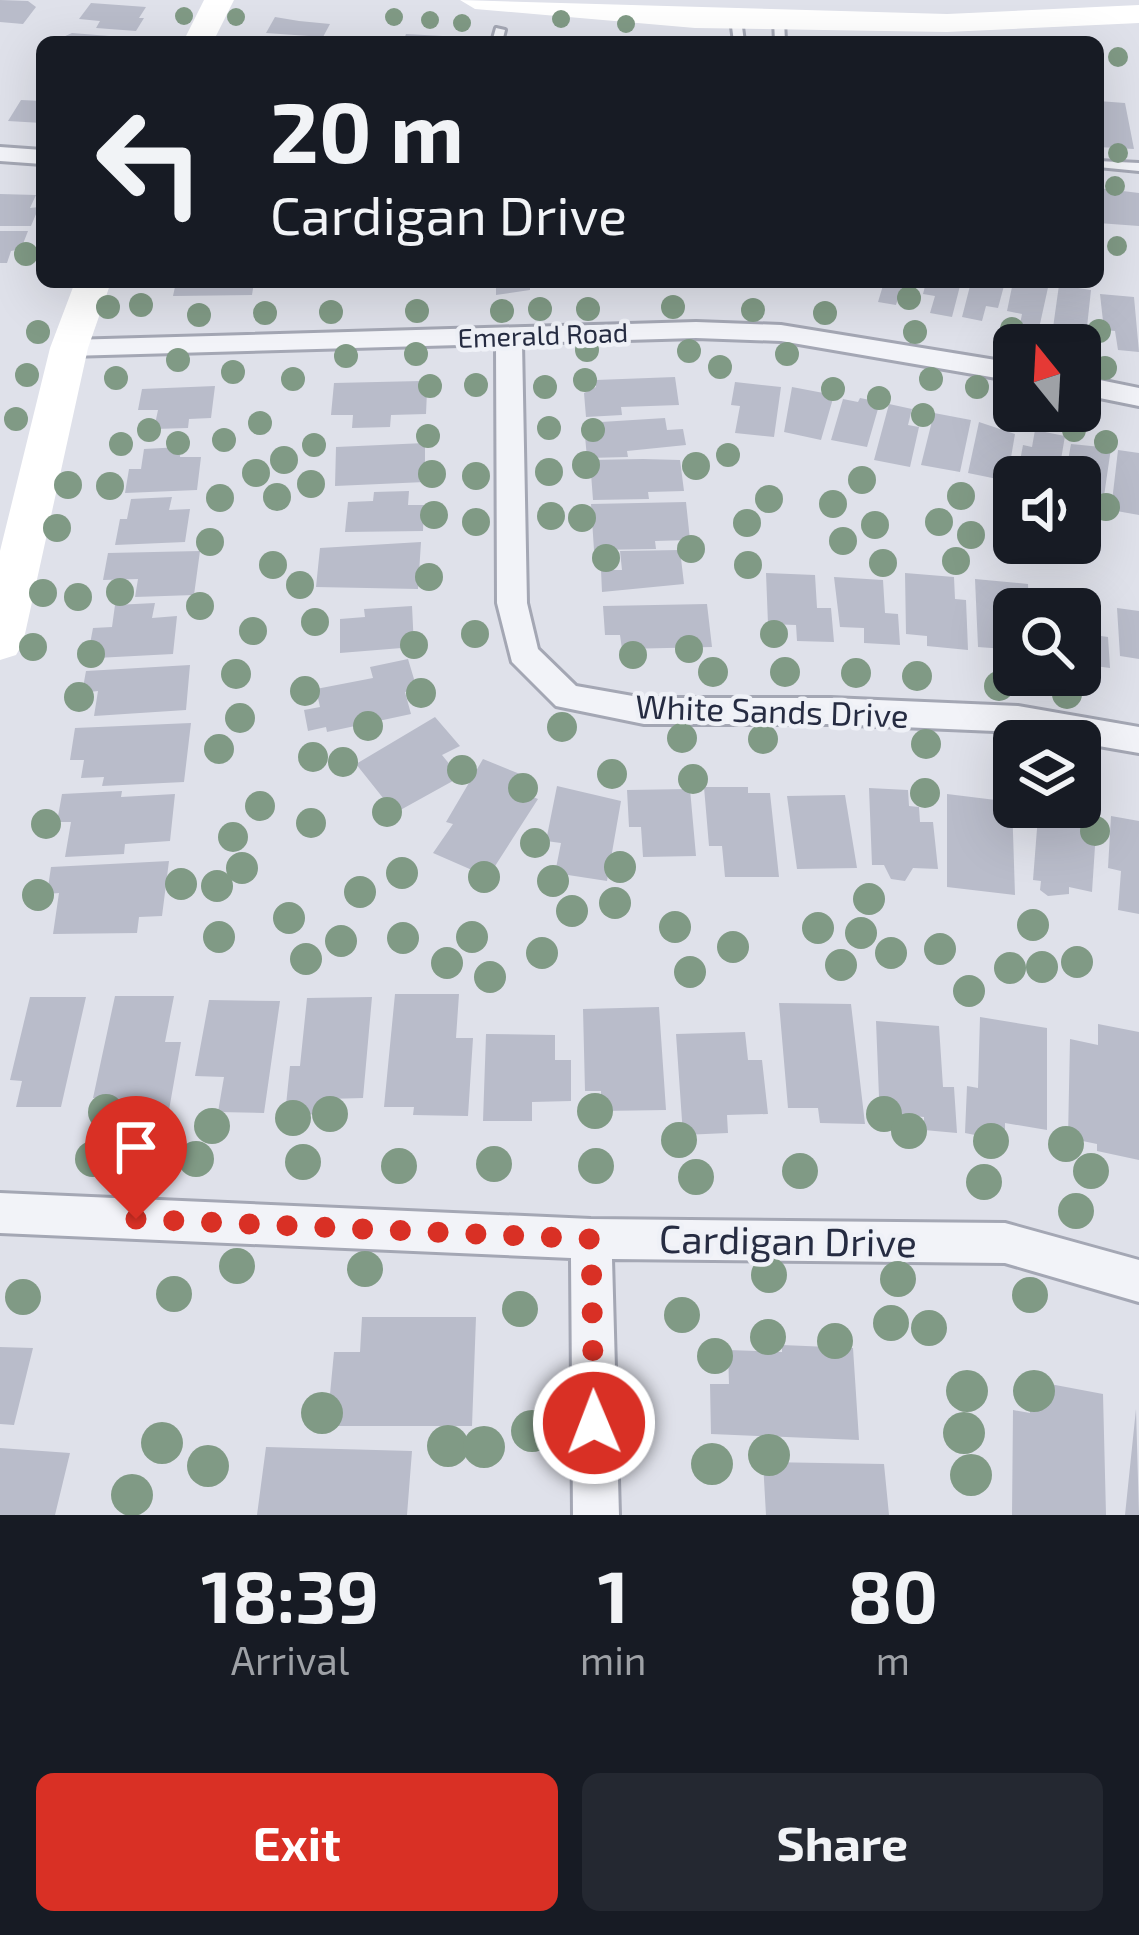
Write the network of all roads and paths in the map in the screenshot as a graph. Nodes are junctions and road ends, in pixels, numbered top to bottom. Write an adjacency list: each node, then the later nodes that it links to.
1 (219, 0): 6 (street)
2 (475, 0): 4 (street)
3 (1139, 14): 5 (street)
4 (737, 31): 5 (street)
5 (780, 31)
6 (201, 36)
7 (0, 154): 8 (street)
8 (36, 157)
9 (1104, 164): 10 (lane)
10 (1139, 167)
11 (91, 288): 13 (street)
12 (508, 338): 13 (street, Emerald Road); 14 (street, Emerald Road); 18 (street, White Sands Drive)
13 (69, 348): 17 (street)
14 (993, 368)
15 (1101, 389): 16 (street)
16 (1139, 397)
17 (0, 643)
18 (1139, 740)
19 (0, 1213): 20 (street, Cardigan Drive)
20 (591, 1239): 21 (street, Cardigan Drive); 22 (street)
21 (1139, 1281)
22 (596, 1515)

